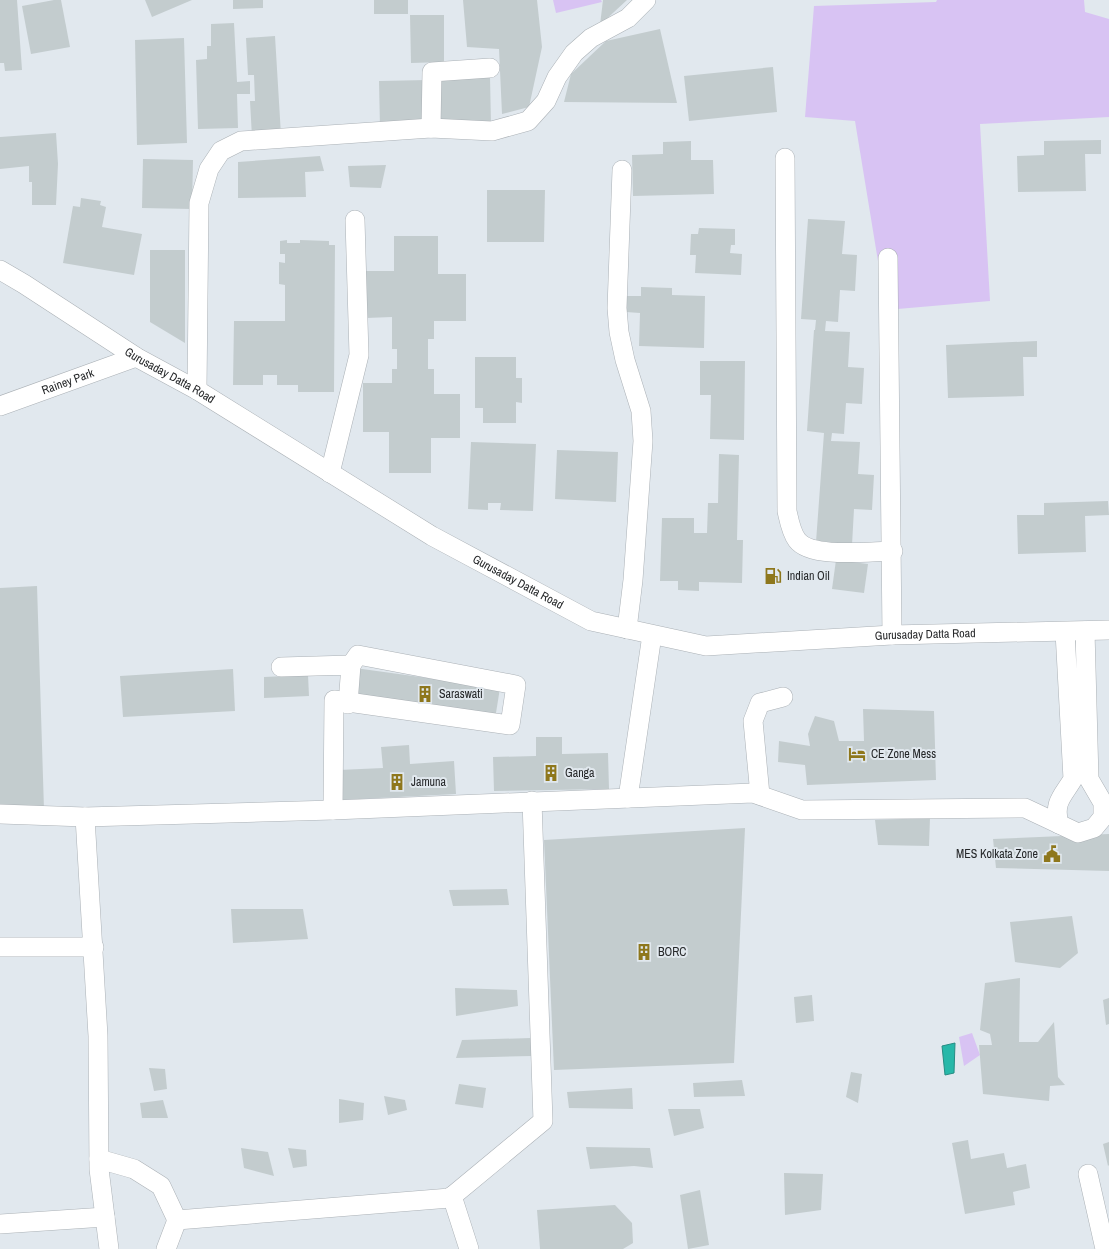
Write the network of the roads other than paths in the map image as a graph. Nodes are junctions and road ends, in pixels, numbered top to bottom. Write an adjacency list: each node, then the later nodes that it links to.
1 (646, 0): 3 (street)
2 (490, 68): 3 (street)
3 (431, 128): 10 (street)
4 (785, 158): 13 (street)
5 (622, 170): 14 (street)
6 (355, 220): 12 (street)
7 (888, 258): 13 (street)
8 (0, 270): 9 (street, Gurusaday Datta Road)
9 (136, 357): 10 (street, Gurusaday Datta Road); 11 (street, Rainey Park)
10 (197, 390): 12 (street, Gurusaday Datta Road)
11 (0, 406)
12 (330, 473): 14 (street, Gurusaday Datta Road)
13 (893, 551): 19 (street)
14 (627, 629): 18 (street, Gurusaday Datta Road)
15 (1109, 630): 16 (street, Gurusaday Datta Road)
16 (1084, 631): 17 (street, Gurusaday Datta Road); 30 (street)
17 (1065, 632): 19 (street, Gurusaday Datta Road); 30 (street)
18 (652, 635): 19 (street, Gurusaday Datta Road); 25 (street)
19 (892, 635)
20 (352, 665): 21 (street); 23 (street); 23 (street)
21 (281, 667)
22 (782, 697): 24 (street)
23 (348, 704): 27 (street)
24 (760, 796): 25 (street); 30 (street)
25 (628, 798): 26 (street)
26 (532, 802): 27 (street); 35 (street)
27 (333, 810): 29 (street)
28 (0, 814): 29 (street)
29 (84, 817): 31 (street)
30 (1059, 824)
31 (94, 946): 32 (street); 33 (street)
32 (0, 947)
33 (99, 1159): 36 (street); 37 (street)
34 (1088, 1174): 39 (street)
35 (452, 1196): 37 (street); 42 (street)
36 (105, 1217): 38 (street); 40 (street)
37 (177, 1220): 41 (street)
38 (0, 1224)
39 (1106, 1244)
40 (109, 1249)
41 (166, 1249)
42 (470, 1249)

